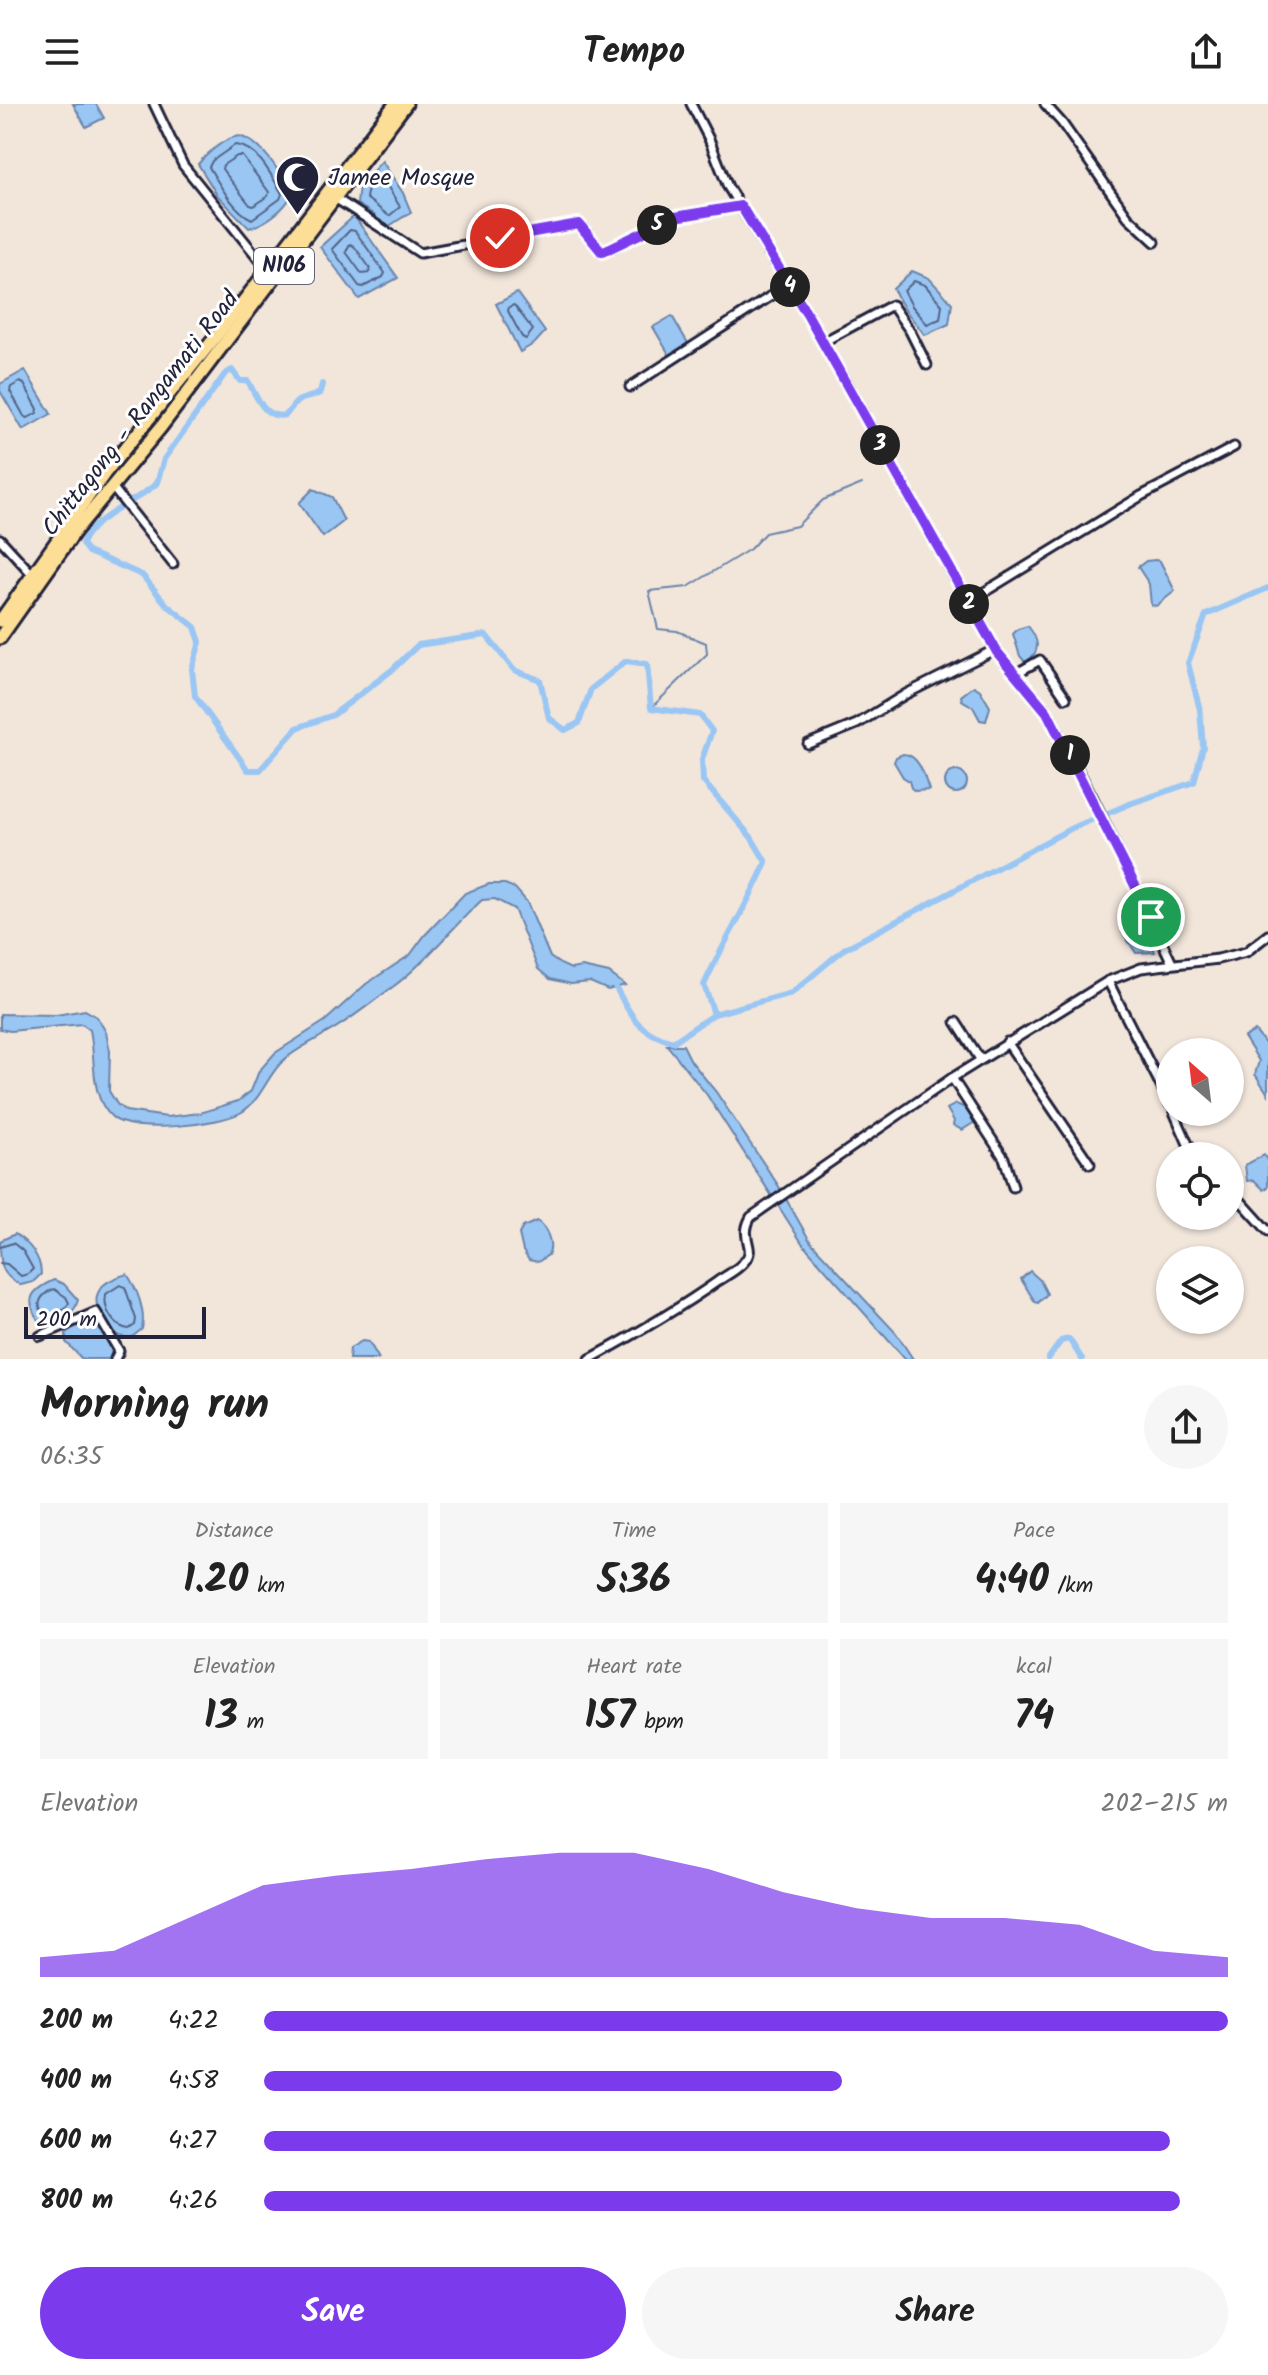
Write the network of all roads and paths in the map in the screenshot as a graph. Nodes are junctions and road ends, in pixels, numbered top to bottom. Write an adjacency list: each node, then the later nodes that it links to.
1 (154, 104): 9 (street)
2 (395, 104): 6 (highway)
3 (406, 104): 6 (highway, Chittagong - Rangamati Road / N106)
4 (691, 104): 7 (street)
5 (1045, 104): 8 (street)
6 (337, 189): 7 (street); 9 (highway); 15 (highway, Chittagong - Rangamati Road / N106)
7 (741, 206): 10 (street)
8 (1155, 242)
9 (268, 270): 18 (highway)
10 (788, 285): 11 (street); 13 (street)
11 (823, 342): 12 (street); 19 (street)
12 (927, 365)
13 (630, 387)
14 (1234, 447): 19 (street)
15 (116, 490): 17 (street); 20 (highway, Chittagong - Rangamati Road / N106)
16 (0, 539): 18 (street)
17 (173, 564)
18 (33, 575): 20 (highway)
19 (968, 602): 22 (street)
20 (7, 617): 21 (highway, Chittagong - Rangamati Road / N106)
21 (0, 638)
22 (996, 649): 23 (street); 25 (street)
23 (1015, 674): 24 (street); 27 (street)
24 (1066, 698)
25 (808, 744)
26 (1268, 935): 27 (street)
27 (1172, 963): 28 (street)
28 (1108, 981): 30 (street); 32 (street)
29 (956, 1022): 31 (street)
30 (1007, 1042): 31 (street); 34 (street)
31 (980, 1059): 33 (street)
32 (1156, 1076)
33 (952, 1078): 35 (street); 40 (street)
34 (1090, 1164)
35 (1013, 1187)
36 (1244, 1204): 37 (street)
37 (1268, 1231)
38 (40, 1336): 39 (street)
39 (115, 1359)
40 (590, 1359)

